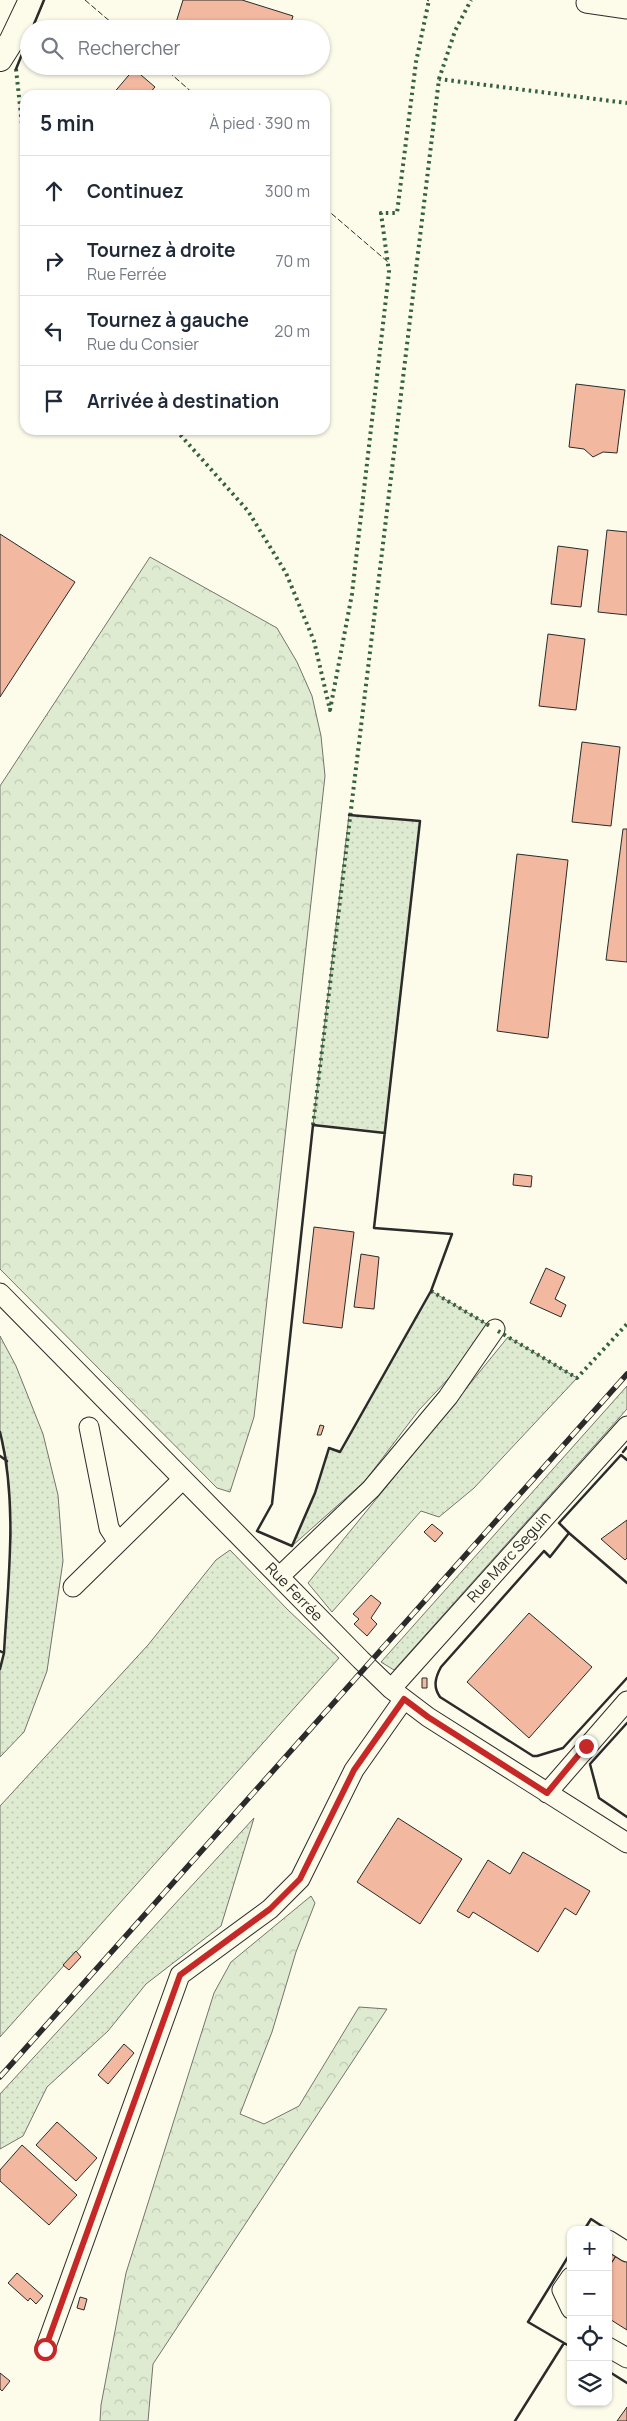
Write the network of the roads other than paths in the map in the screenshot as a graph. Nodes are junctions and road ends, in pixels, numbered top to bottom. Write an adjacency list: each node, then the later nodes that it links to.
1 (15, 0): 7 (main road)
2 (31, 0): 5 (main road)
3 (586, 3): 4 (street)
4 (627, 9)
5 (22, 20)
6 (20, 23): 8 (main road)
7 (0, 28)
8 (0, 59)
9 (0, 1293): 13 (street, Rue Ferrée)
10 (495, 1329): 15 (street)
11 (627, 1426): 17 (street, Rue Marc Seguin)
12 (89, 1427): 14 (street)
13 (183, 1478): 14 (street); 15 (street, Rue Ferrée)
14 (118, 1542): 16 (street)
15 (279, 1577): 17 (street, Rue Ferrée)
16 (73, 1588)
17 (398, 1694): 19 (street, Rue Ferrée); 25 (street, Rue Marc Seguin)
18 (627, 1701): 19 (street)
19 (547, 1793): 20 (street, Rue Ferrée)
20 (627, 1843)
21 (612, 2243): 22 (street)
22 (627, 2252)
23 (567, 2283): 24 (street)
24 (567, 2301)
25 (45, 2349)
26 (612, 2349): 27 (street)
27 (627, 2358)

